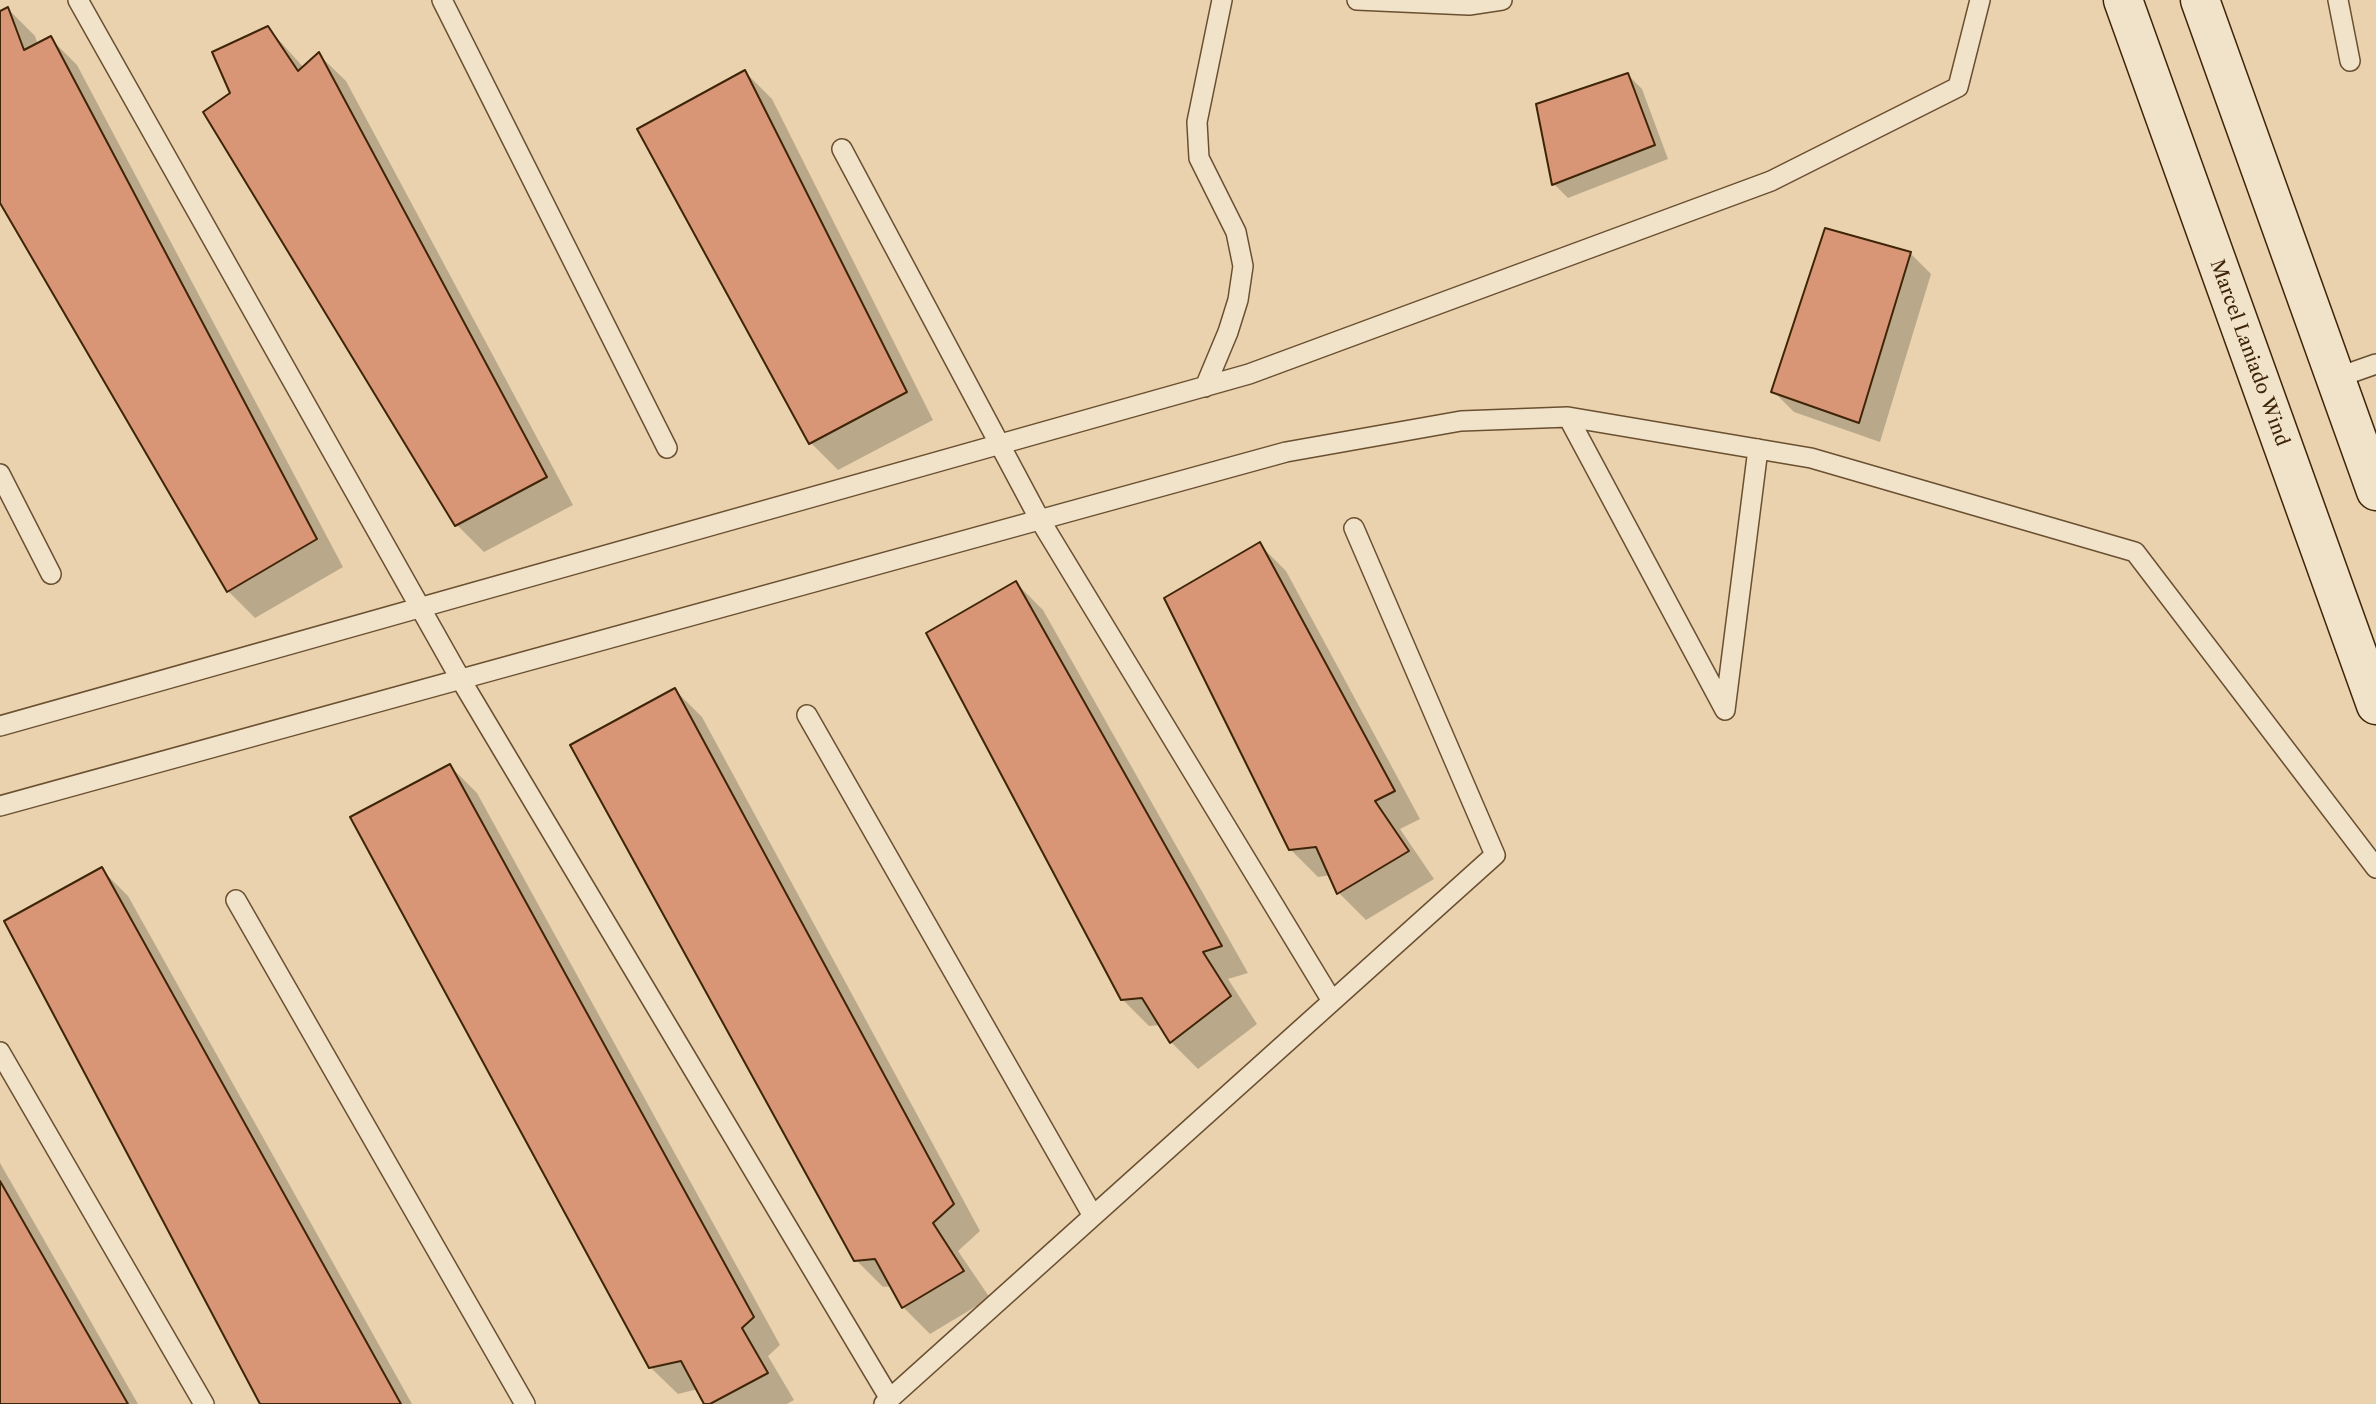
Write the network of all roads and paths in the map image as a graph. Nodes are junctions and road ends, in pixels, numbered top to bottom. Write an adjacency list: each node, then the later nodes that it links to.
1 (78, 0): 24 (lane)
2 (442, 0): 17 (lane)
3 (1222, 0): 14 (lane)
4 (1357, 0): 5 (lane)
5 (1502, 0)
6 (1980, 0): 14 (lane)
7 (2123, 0): 26 (main road, Marcel Laniado Wind)
8 (2200, 0): 13 (main road)
9 (2338, 0): 10 (lane)
10 (2350, 61)
11 (842, 149): 16 (lane)
12 (2376, 363): 13 (lane)
13 (2336, 379): 20 (main road)
14 (1205, 387): 16 (lane)
15 (1567, 417): 18 (lane); 18 (lane); 21 (lane)
16 (999, 445): 21 (lane); 24 (lane)
17 (667, 449)
18 (1758, 449): 30 (lane)
19 (0, 474): 23 (lane)
20 (2376, 491)
21 (1040, 520): 25 (lane); 32 (lane)
22 (1354, 528): 32 (lane)
23 (51, 574)
24 (422, 607): 25 (lane); 28 (lane)
25 (461, 680): 29 (lane); 35 (lane)
26 (2376, 705)
27 (807, 715): 34 (lane)
28 (0, 726)
29 (0, 806)
30 (2376, 868)
31 (236, 900): 37 (lane)
32 (1332, 1001): 34 (lane)
33 (0, 1052): 36 (lane)
34 (1093, 1216): 35 (lane)
35 (887, 1401)
36 (204, 1404)
37 (524, 1404)

